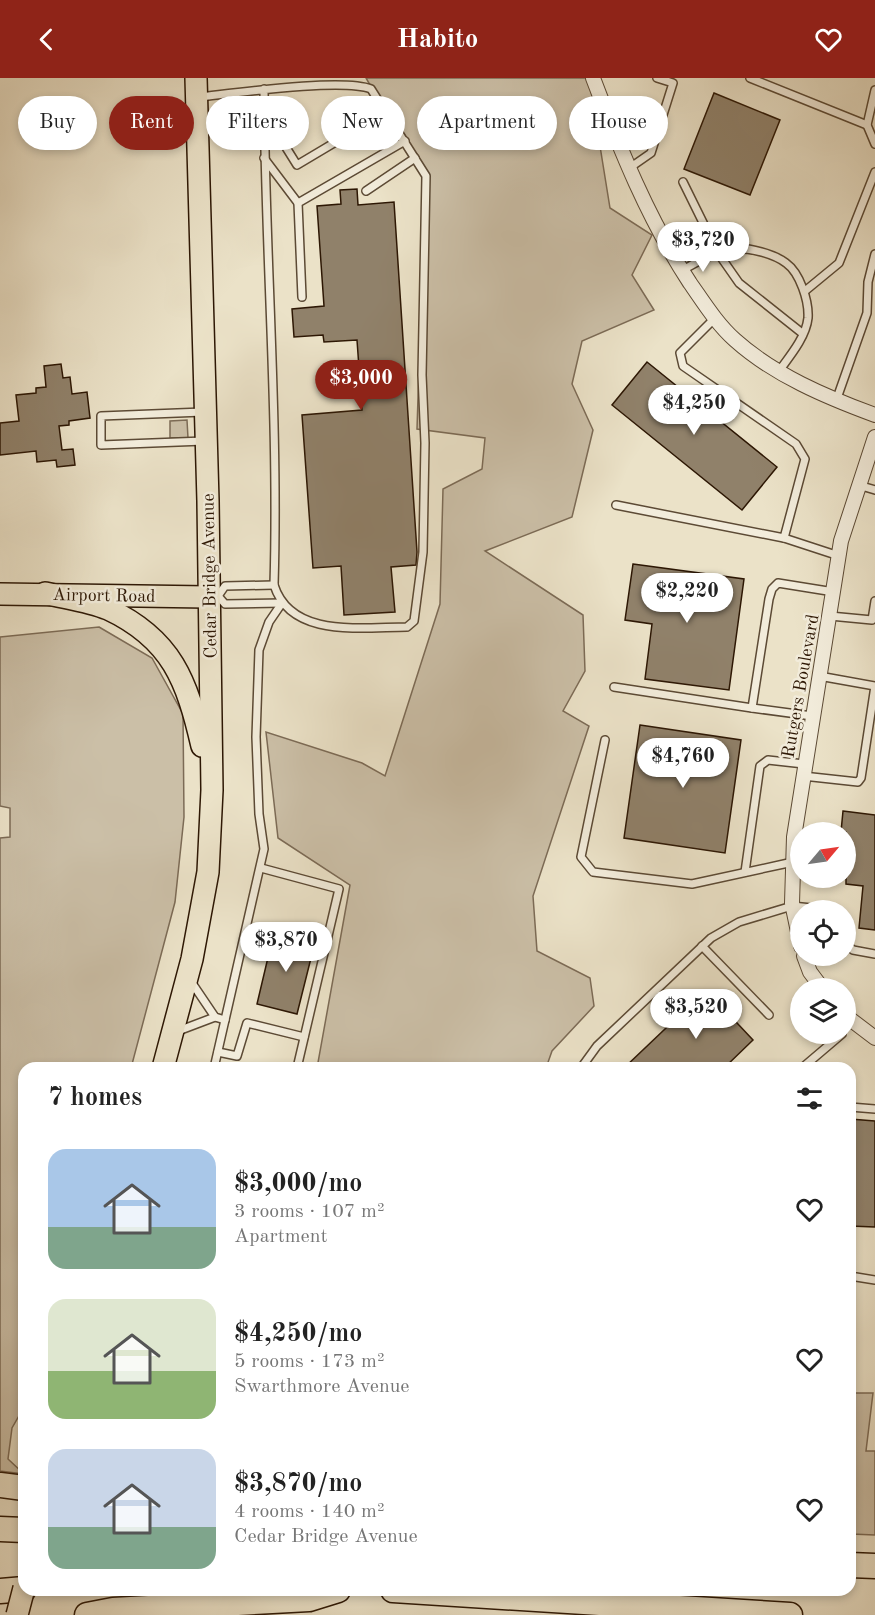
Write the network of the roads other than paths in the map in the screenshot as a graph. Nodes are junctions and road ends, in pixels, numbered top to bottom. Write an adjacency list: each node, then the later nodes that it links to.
1 (593, 78): 18 (street)
2 (657, 78): 18 (lane)
3 (750, 78): 9 (lane)
4 (196, 88): 5 (lane); 32 (main road, Cedar Bridge Avenue)
5 (264, 89): 7 (lane); 8 (lane)
6 (875, 90): 9 (lane)
7 (264, 96)
8 (376, 96)
9 (867, 124): 11 (lane)
10 (405, 141): 17 (lane)
11 (875, 144)
12 (264, 150): 16 (lane)
13 (288, 150): 14 (lane)
14 (322, 150)
15 (389, 150): 22 (lane)
16 (264, 158): 22 (lane); 41 (lane)
17 (415, 158): 21 (lane); 47 (lane)
18 (628, 169): 25 (street)
19 (875, 172): 26 (lane)
20 (683, 182): 23 (lane)
21 (366, 191)
22 (298, 203): 27 (lane)
23 (718, 253): 25 (lane); 26 (lane); 29 (lane)
24 (875, 254): 31 (lane)
25 (682, 270): 28 (street)
26 (805, 291): 29 (lane)
27 (302, 297)
28 (715, 318): 30 (street); 39 (lane)
29 (802, 333): 30 (lane)
30 (780, 371): 31 (street)
31 (836, 401): 33 (street)
32 (206, 411): 35 (main road, Cedar Bridge Avenue); 35 (lane)
33 (875, 415)
34 (875, 437): 36 (street, Rutgers Boulevard)
35 (206, 441): 45 (main road, Cedar Bridge Avenue)
36 (858, 485): 37 (lane); 40 (street, Rutgers Boulevard)
37 (875, 490)
38 (616, 506): 39 (lane)
39 (784, 538): 40 (lane)
40 (839, 556): 42 (street, Rutgers Boulevard)
41 (274, 585): 45 (lane); 47 (lane)
42 (834, 592): 48 (street, Rutgers Boulevard); 53 (lane)
43 (45, 593): 44 (main road, Airport Road); 45 (main road, Airport Road); 57 (main road)
44 (0, 594)
45 (213, 597): 47 (lane); 57 (main road, Cedar Bridge Avenue)
46 (875, 601): 49 (lane)
47 (282, 603): 60 (lane)
48 (830, 616): 49 (lane); 50 (street, Rutgers Boulevard)
49 (874, 620)
50 (819, 676): 51 (lane); 54 (street, Rutgers Boulevard)
51 (875, 686): 56 (lane)
52 (614, 687): 53 (lane)
53 (752, 708): 54 (lane)
54 (812, 716): 56 (street, Rutgers Boulevard)
55 (605, 740): 61 (lane)
56 (803, 770): 58 (street, Rutgers Boulevard); 61 (lane)
57 (212, 790): 66 (main road, Cedar Bridge Avenue)
58 (797, 822)
59 (790, 863): 61 (lane)
60 (261, 868): 69 (lane); 72 (lane)
61 (745, 872)
62 (790, 907): 63 (lane)
63 (702, 946): 67 (lane); 79 (lane)
64 (856, 950): 65 (lane)
65 (875, 954)
66 (187, 975): 68 (lane); 71 (main road, Cedar Bridge Avenue)
67 (769, 1015)
68 (214, 1017): 69 (lane); 71 (lane)
69 (225, 1020): 75 (lane)
70 (856, 1027): 73 (street)
71 (172, 1034): 76 (main road, Cedar Bridge Avenue)
72 (304, 1037): 75 (lane); 78 (lane)
73 (875, 1038)
74 (830, 1044): 80 (lane)
75 (218, 1052): 77 (lane)
76 (165, 1062)
77 (216, 1062)
78 (298, 1062)
79 (585, 1062)
80 (809, 1062)
81 (856, 1107): 82 (lane)
82 (875, 1109)
83 (856, 1277): 84 (lane)
84 (875, 1280)
85 (0, 1485): 86 (highway)
86 (18, 1487)
87 (0, 1529): 88 (highway)
88 (18, 1530)
89 (856, 1565): 90 (highway)
90 (875, 1566)
91 (18, 1590): 92 (highway)
92 (0, 1591)
93 (22, 1596): 96 (main road, bridge)
94 (319, 1596): 97 (highway)
95 (488, 1596): 98 (highway)
96 (17, 1615)
97 (87, 1615)
98 (790, 1615)

